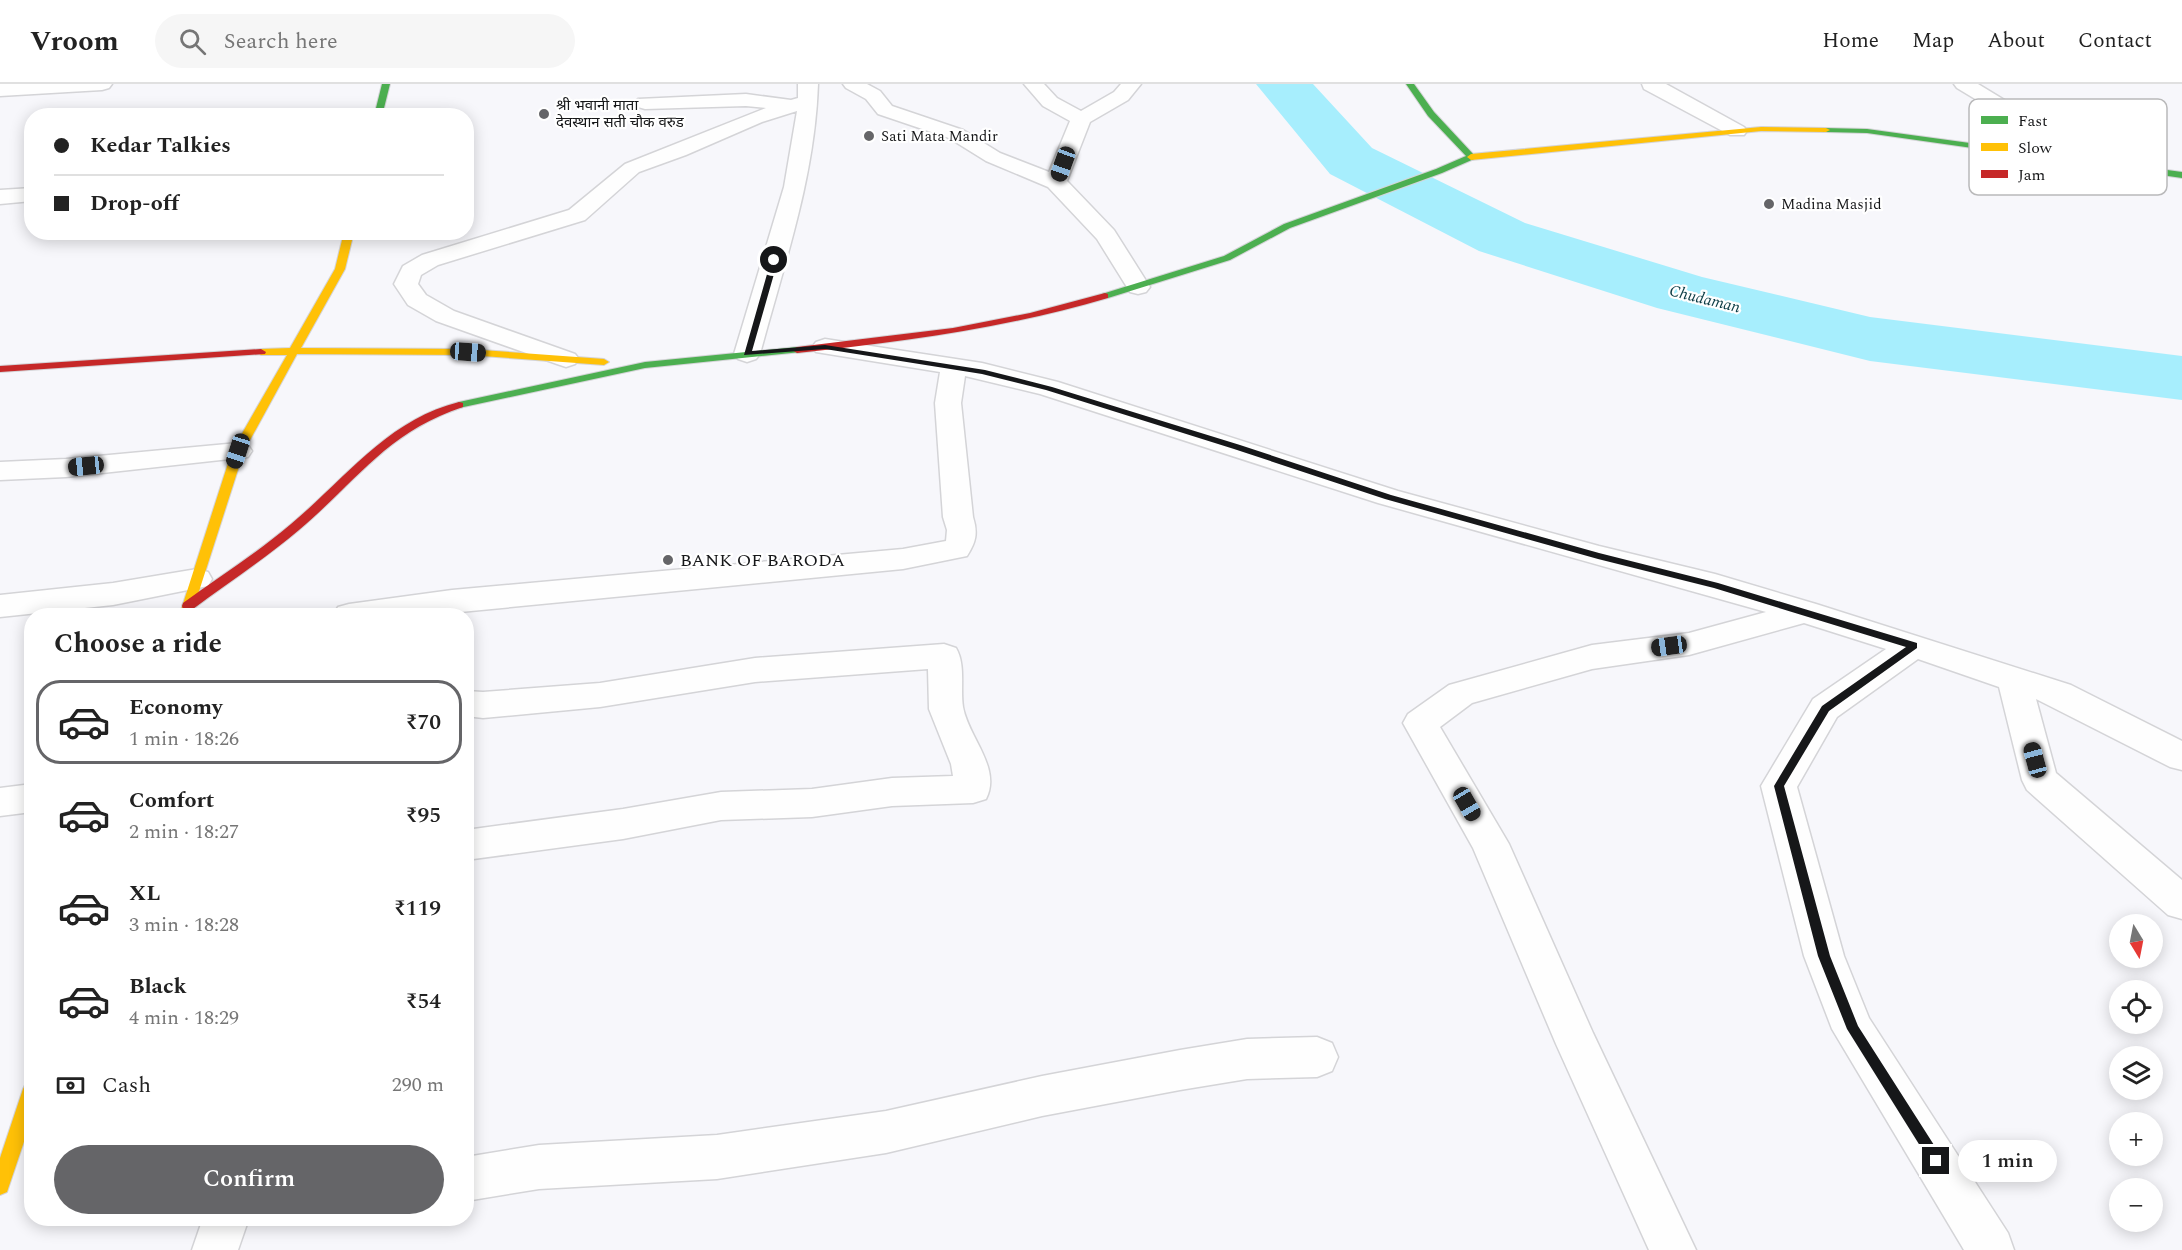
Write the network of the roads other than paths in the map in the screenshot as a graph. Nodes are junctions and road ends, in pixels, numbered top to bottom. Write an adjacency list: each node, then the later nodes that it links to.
1 (102, 84): 9 (street)
2 (386, 84): 14 (street)
3 (853, 84): 21 (street)
4 (1034, 84): 15 (street)
5 (1131, 84): 15 (street)
6 (1410, 84): 18 (street)
7 (1652, 84): 16 (street)
8 (1964, 84): 12 (street)
9 (53, 86): 10 (street)
10 (0, 90)
11 (804, 97): 13 (street); 28 (street); 29 (street)
12 (1989, 99)
13 (645, 103)
14 (380, 108)
15 (1081, 119): 21 (street)
16 (1737, 131): 17 (street); 18 (street)
17 (1969, 145)
18 (1471, 157): 25 (street)
19 (2167, 173): 20 (street)
20 (2182, 175)
21 (1056, 182): 25 (street)
22 (24, 195): 23 (street)
23 (0, 197)
24 (347, 240): 27 (street)
25 (1138, 287): 26 (street)
26 (825, 347): 28 (street); 31 (street)
27 (296, 351): 29 (street); 32 (street); 33 (street)
28 (747, 354): 30 (street)
29 (566, 360): 30 (street)
30 (645, 365): 35 (street)
31 (954, 367): 37 (street); 38 (street)
32 (0, 369)
33 (238, 451): 34 (street); 35 (street)
34 (0, 471)
35 (190, 600): 36 (street)
36 (0, 606)
37 (404, 608)
38 (1805, 612): 39 (street); 53 (street)
39 (1914, 646): 40 (street); 54 (street)
40 (2014, 679): 42 (street); 46 (street)
41 (474, 704): 45 (street)
42 (2182, 757)
43 (24, 799): 44 (street)
44 (0, 802)
45 (474, 844)
46 (2182, 903)
47 (1317, 1057): 50 (street)
48 (24, 1112): 49 (street)
49 (2, 1177)
50 (474, 1178)
51 (223, 1226): 52 (street)
52 (215, 1250)
53 (1673, 1250)
54 (1991, 1250)

